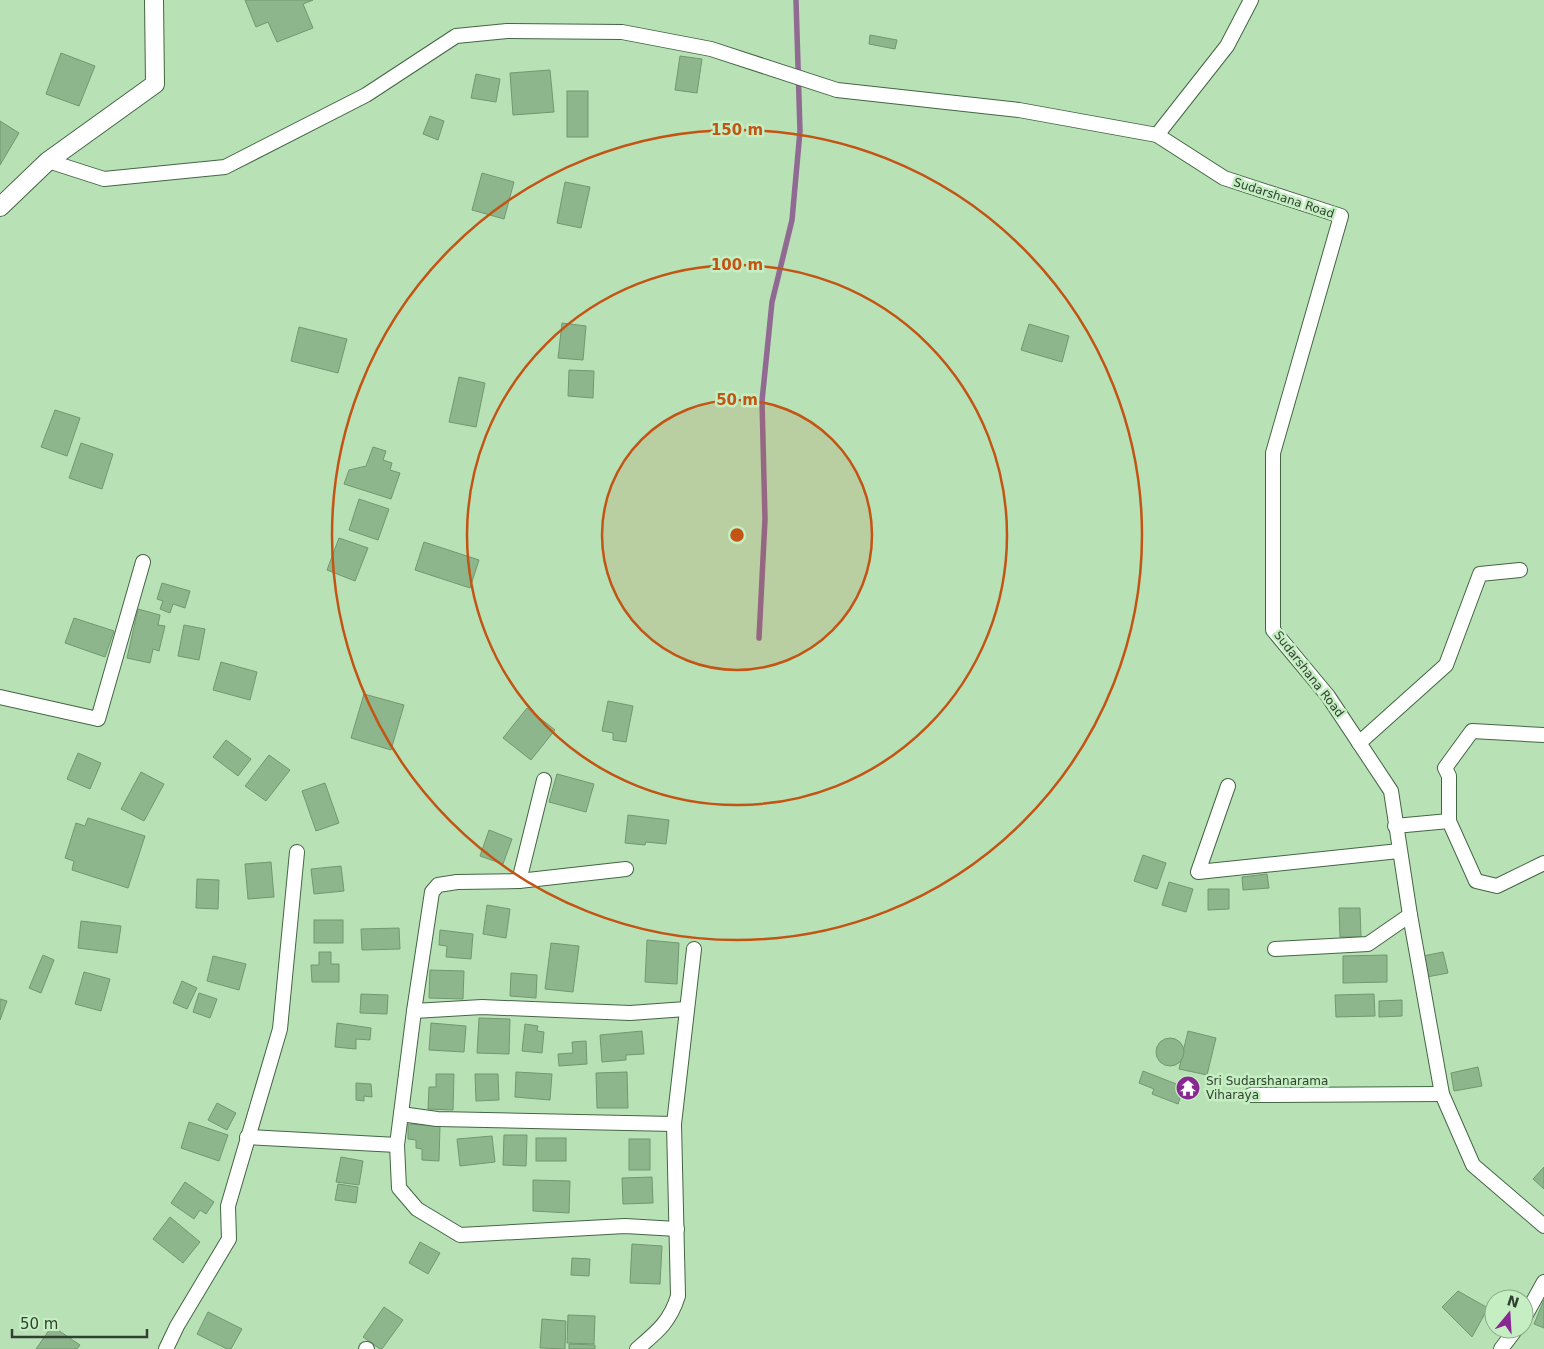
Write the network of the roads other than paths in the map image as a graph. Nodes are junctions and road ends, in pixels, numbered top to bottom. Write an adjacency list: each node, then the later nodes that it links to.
1 (154, 0): 4 (street)
2 (1251, 0): 3 (street)
3 (1158, 135): 4 (street); 10 (street, Sudarshana Road)
4 (48, 162): 5 (street)
5 (0, 207)
6 (143, 562): 8 (street)
7 (1520, 570): 10 (street)
8 (0, 697)
9 (1544, 735): 13 (street)
10 (1359, 743): 14 (street, Sudarshana Road)
11 (544, 780): 19 (street)
12 (1228, 786): 15 (street)
13 (1449, 821): 14 (street); 17 (street)
14 (1396, 826): 15 (street, Sudarshana Road)
15 (1399, 851): 20 (street, Sudarshana Road)
16 (297, 852): 29 (street)
17 (1544, 863)
18 (626, 870): 19 (street)
19 (519, 881): 24 (street)
20 (1410, 915): 22 (street); 25 (street, Sudarshana Road)
21 (694, 949): 23 (street)
22 (1275, 949)
23 (686, 1009): 24 (street); 28 (street)
24 (414, 1011): 27 (street)
25 (1442, 1094): 26 (street); 31 (street, Sudarshana Road)
26 (1251, 1095)
27 (401, 1114): 28 (street); 30 (street)
28 (674, 1124): 32 (street)
29 (247, 1137): 30 (street); 35 (street)
30 (398, 1145): 32 (street)
31 (1544, 1226)
32 (677, 1229): 36 (street)
33 (1544, 1282): 34 (street)
34 (1534, 1300)
35 (166, 1349)
36 (637, 1349)

